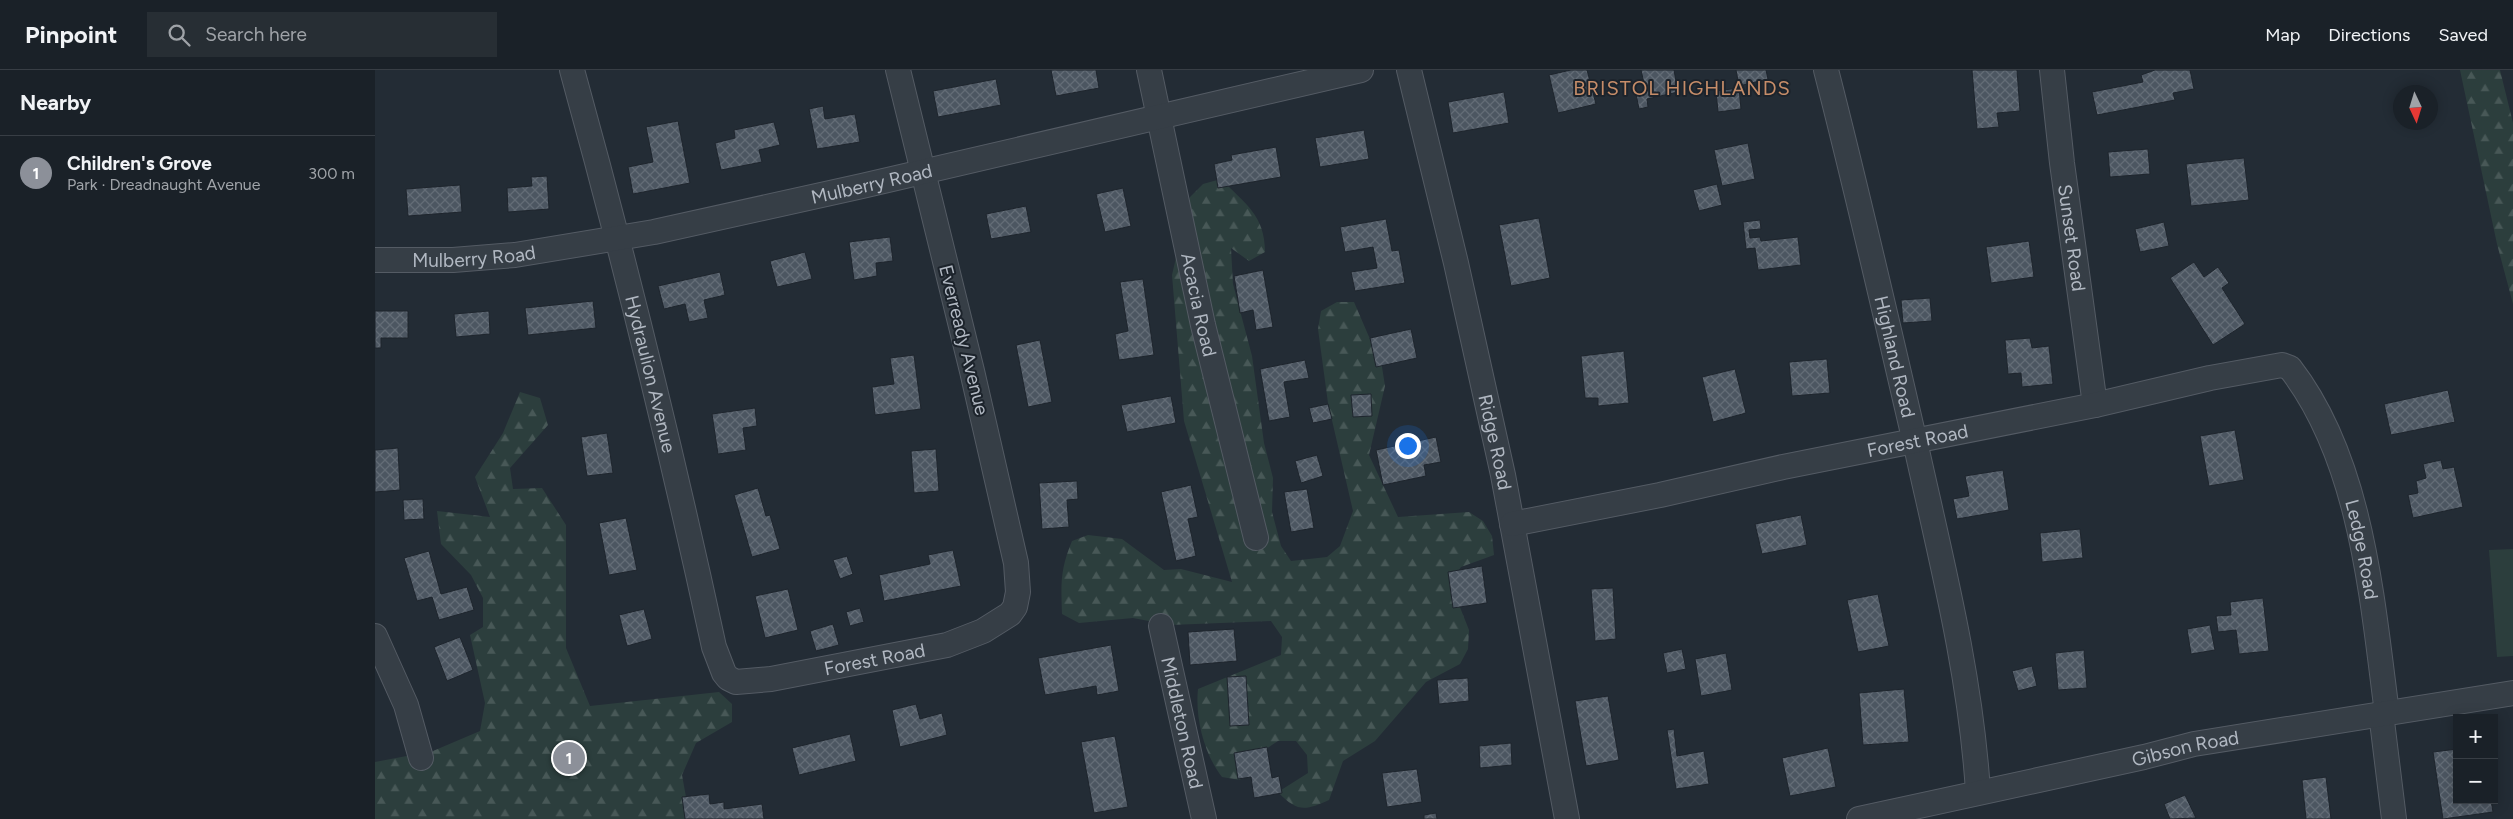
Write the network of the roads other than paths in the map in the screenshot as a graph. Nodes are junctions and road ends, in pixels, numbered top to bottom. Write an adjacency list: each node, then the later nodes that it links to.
1 (572, 70): 10 (street, Hydraulion Avenue)
2 (898, 70): 9 (street, Everready Avenue)
3 (1149, 70): 8 (street, Acacia Road)
4 (1361, 70): 8 (street, Mulberry Road)
5 (1409, 70): 15 (street, Ridge Road)
6 (1827, 70): 14 (street, Highland Road)
7 (2052, 70): 13 (street, Sunset Road)
8 (1159, 116): 9 (street, Mulberry Road); 16 (street, Acacia Road)
9 (921, 172): 10 (street, Mulberry Road); 17 (street, Everready Avenue)
10 (619, 238): 11 (street, Mulberry Road); 20 (street, Hydraulion Avenue)
11 (375, 260)
12 (2308, 395): 13 (street, Forest Road); 22 (street, Ledge Road)
13 (2095, 405): 14 (street, Forest Road)
14 (1914, 441): 15 (street, Forest Road); 24 (street, Highland Road)
15 (1512, 524): 27 (street, Ridge Road)
16 (1257, 538)
17 (1013, 611): 20 (street, Forest Road)
18 (1161, 626): 26 (street, Middleton Road)
19 (376, 645): 23 (street)
20 (728, 678)
21 (2513, 693): 22 (street, Gibson Road)
22 (2384, 713): 24 (street, Gibson Road); 29 (street, Ledge Road)
23 (421, 758)
24 (1978, 792): 25 (street, Gibson Road)
25 (1932, 811): 28 (street, Gibson Road)
26 (1204, 819)
27 (1567, 819)
28 (1859, 819)
29 (2394, 819)

